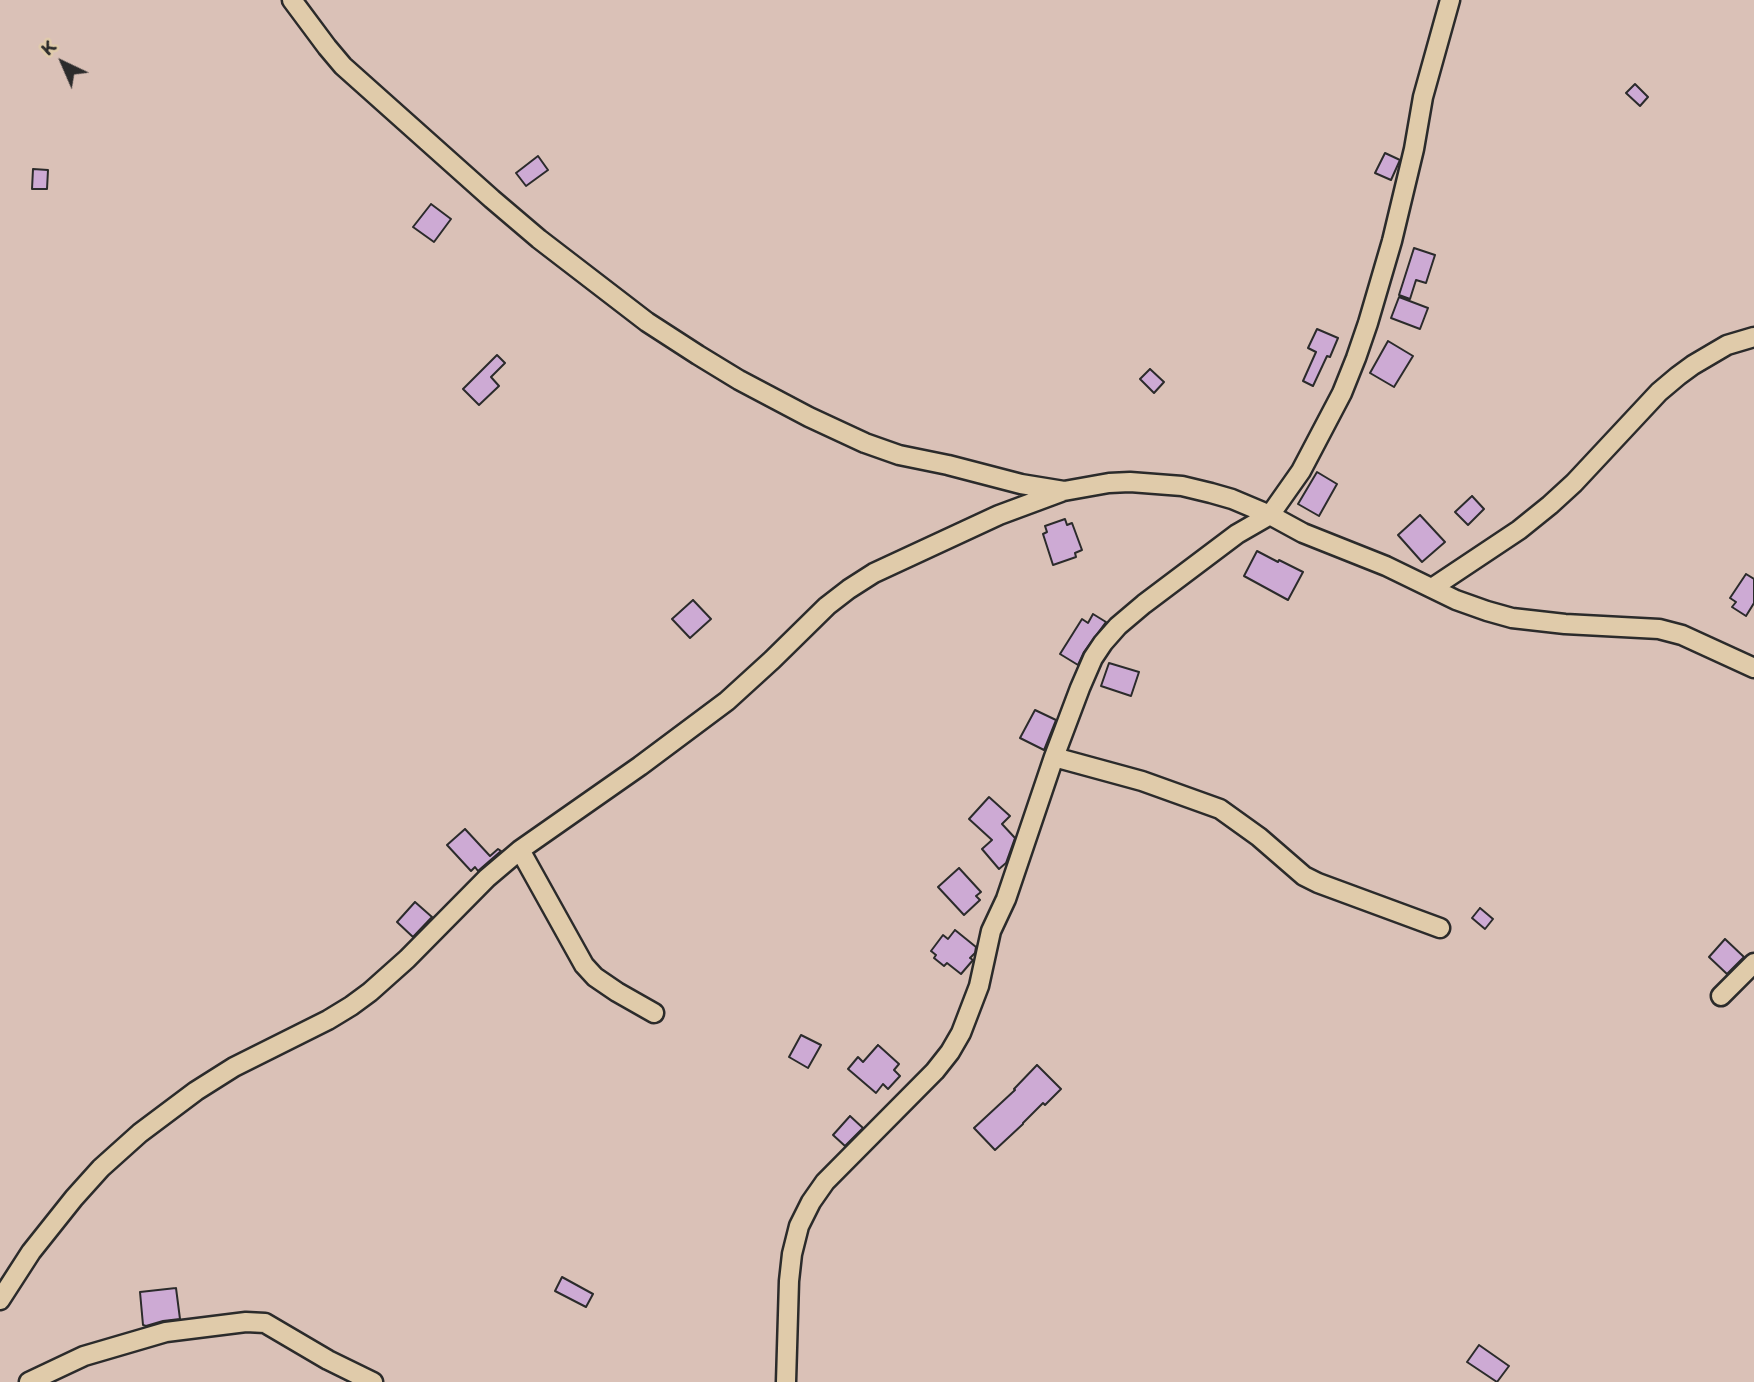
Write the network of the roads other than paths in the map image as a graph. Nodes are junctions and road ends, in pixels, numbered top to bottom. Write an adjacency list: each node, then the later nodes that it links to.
1 (292, 0): 4 (street)
2 (1450, 0): 5 (street)
3 (1754, 337): 6 (street)
4 (1064, 491): 5 (street); 9 (street)
5 (1270, 515): 6 (street); 8 (street)
6 (1432, 589): 7 (street)
7 (1754, 668)
8 (1054, 757): 10 (street); 17 (street)
9 (520, 850): 13 (street); 14 (street)
10 (1440, 928)
11 (1754, 963): 12 (street)
12 (1721, 996)
13 (654, 1013)
14 (0, 1300)
15 (29, 1382): 16 (street)
16 (373, 1382)
17 (786, 1382)

